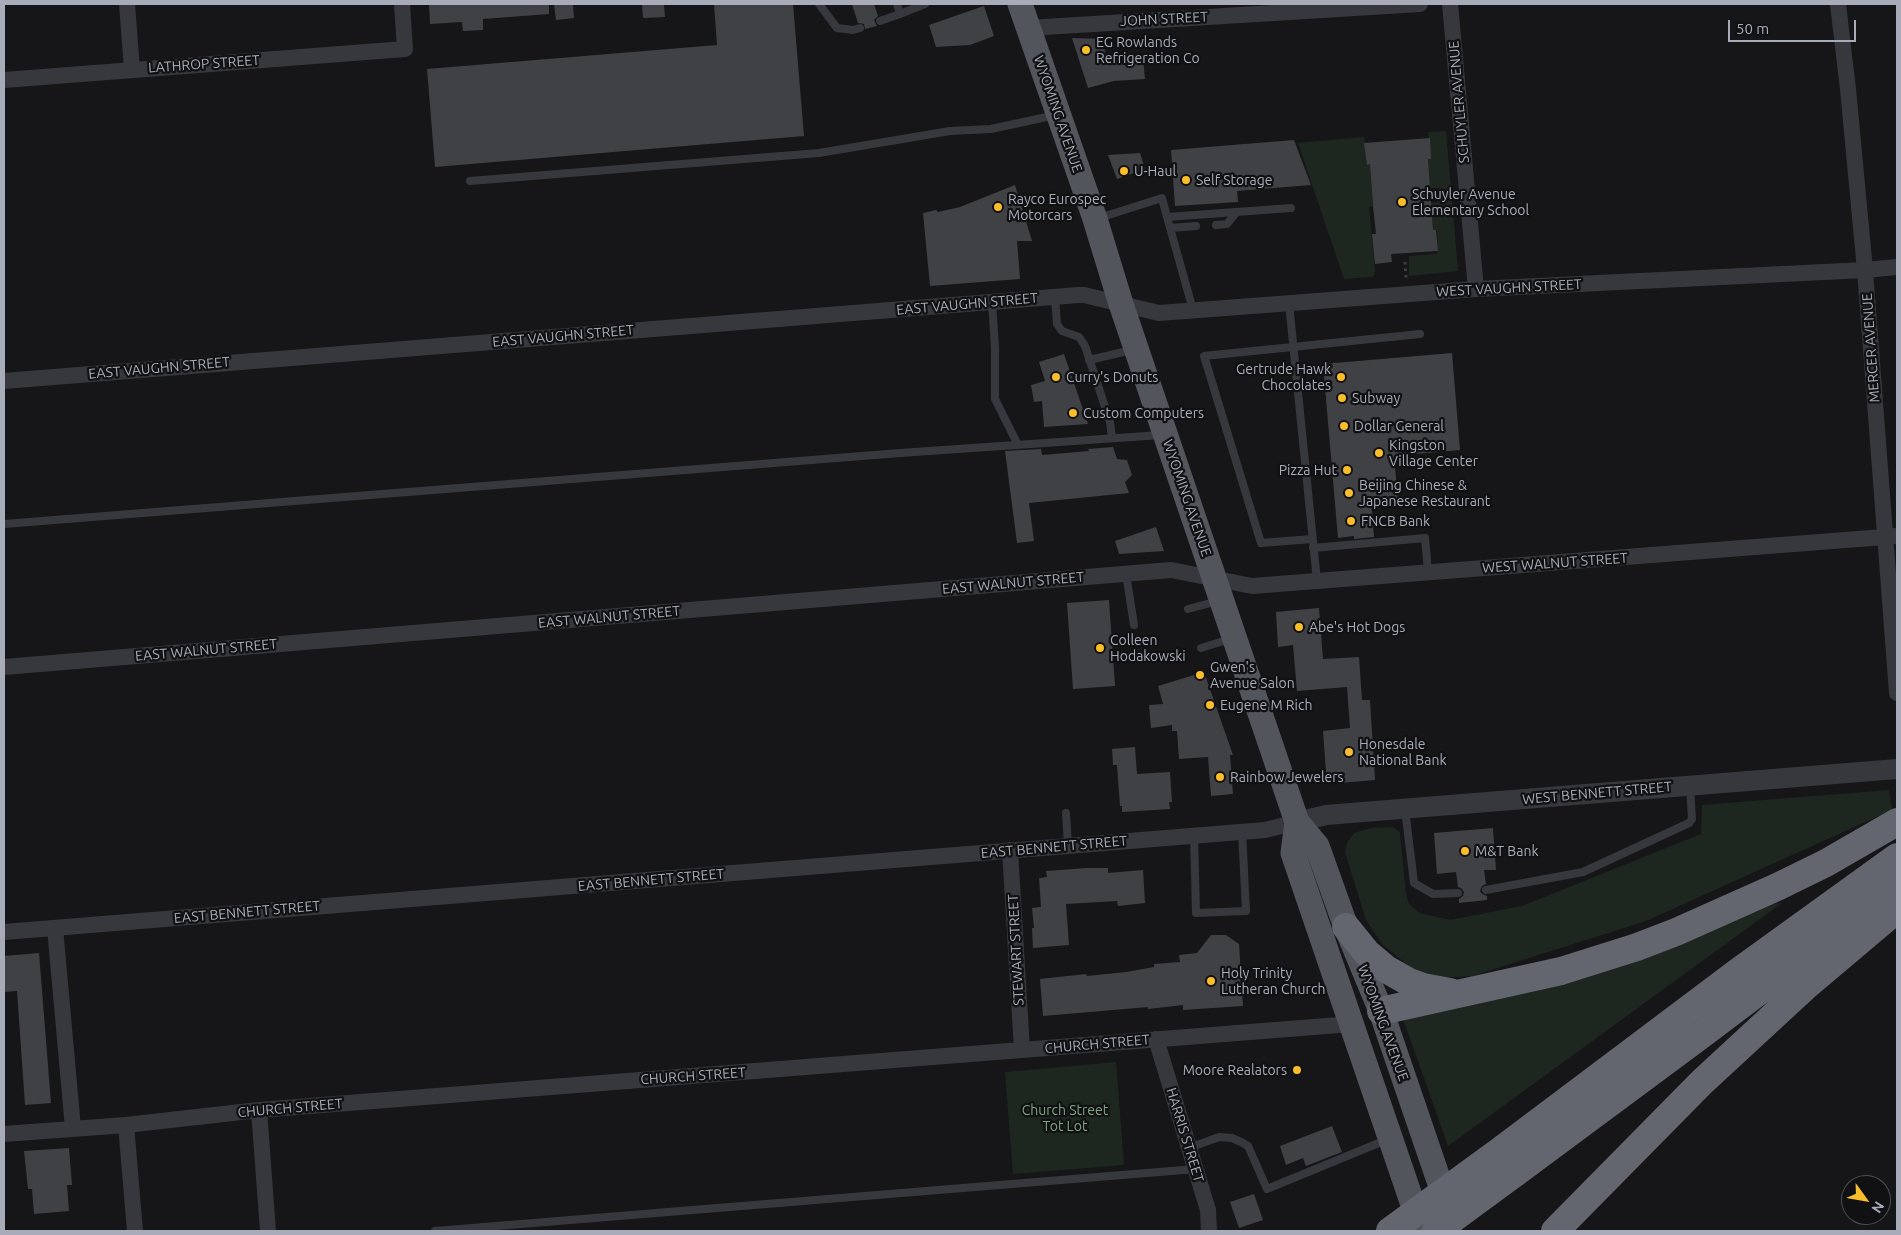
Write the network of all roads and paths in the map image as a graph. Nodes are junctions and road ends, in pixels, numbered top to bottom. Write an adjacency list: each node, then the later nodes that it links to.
1 (127, 4): 14 (street)
2 (402, 4): 14 (street, LATHROP STREET)
3 (819, 4): 12 (lane)
4 (897, 4): 10 (lane)
5 (925, 4): 10 (lane)
6 (1020, 4): 13 (main road, WYOMING AVENUE)
7 (1420, 4): 13 (street, JOHN STREET)
8 (1450, 4): 29 (street, SCHUYLER AVENUE)
9 (1838, 4): 27 (street, MERCER AVENUE)
10 (900, 14): 11 (lane)
11 (880, 21)
12 (860, 28)
13 (1028, 28): 16 (main road, WYOMING AVENUE)
14 (132, 69): 15 (street, LATHROP STREET)
15 (4, 80)
16 (1057, 115): 17 (lane); 21 (main road, WYOMING AVENUE)
17 (470, 181)
18 (1291, 208): 19 (lane)
19 (1236, 213): 20 (lane); 22 (lane)
20 (1167, 217): 21 (lane); 24 (lane)
21 (1095, 219): 33 (main road, WYOMING AVENUE)
22 (1216, 225)
23 (1196, 226): 24 (lane)
24 (1170, 228): 34 (lane)
25 (1405, 262): 28 (path)
26 (1897, 267): 27 (street, WEST VAUGHN STREET)
27 (1864, 270): 29 (street, WEST VAUGHN STREET); 44 (street, MERCER AVENUE)
28 (1406, 279)
29 (1476, 289): 32 (street, WEST VAUGHN STREET)
30 (1055, 297): 31 (street, EAST VAUGHN STREET); 33 (street, EAST VAUGHN STREET); 38 (lane)
31 (992, 302): 39 (street, EAST VAUGHN STREET); 42 (lane)
32 (1289, 303): 34 (street, WEST VAUGHN STREET); 36 (lane)
33 (1121, 304): 34 (street, WEST VAUGHN STREET); 37 (main road, WYOMING AVENUE)
34 (1193, 310)
35 (1420, 334): 36 (lane)
36 (1294, 347): 45 (lane); 45 (lane)
37 (1137, 349): 38 (lane); 40 (main road, WYOMING AVENUE)
38 (1089, 360): 41 (lane)
39 (4, 381)
40 (1166, 434): 41 (lane); 50 (main road, WYOMING AVENUE)
41 (1112, 438): 42 (lane)
42 (1018, 445): 43 (lane)
43 (4, 524)
44 (1891, 537): 47 (street, WEST WALNUT STREET); 56 (street, MERCER AVENUE)
45 (1312, 539): 46 (lane)
46 (1313, 548): 47 (lane); 49 (lane)
47 (1428, 572): 49 (street, WEST WALNUT STREET)
48 (1126, 574): 50 (street, EAST WALNUT STREET); 52 (lane); 55 (street, EAST WALNUT STREET)
49 (1317, 581): 50 (street, WEST WALNUT STREET)
50 (1218, 589): 51 (lane); 53 (main road, WYOMING AVENUE)
51 (1188, 609)
52 (1134, 625)
53 (1234, 638): 54 (lane); 61 (main road, WYOMING AVENUE)
54 (1201, 648)
55 (4, 667)
56 (1897, 693)
57 (1897, 769): 58 (street, WEST BENNETT STREET)
58 (1690, 786): 59 (street, WEST BENNETT STREET); 69 (lane)
59 (1405, 809): 61 (street, WEST BENNETT STREET); 70 (lane)
60 (1066, 814): 65 (lane)
61 (1297, 822): 63 (street, EAST BENNETT STREET); 72 (main road, WYOMING AVENUE); 77 (main road, WYOMING AVENUE)
62 (1897, 822): 75 (highway)
63 (1242, 831): 64 (street, EAST BENNETT STREET); 64 (lane)
64 (1194, 835): 65 (street, EAST BENNETT STREET)
65 (1068, 846): 66 (street, EAST BENNETT STREET)
66 (1010, 850): 73 (street, EAST BENNETT STREET); 79 (street, STEWART STREET)
67 (1897, 857): 86 (highway)
68 (1897, 887): 86 (highway)
69 (1486, 890)
70 (1458, 893)
71 (1897, 909): 96 (highway)
72 (1346, 927): 75 (highway); 76 (main road, WYOMING AVENUE)
73 (55, 928): 74 (street, EAST BENNETT STREET); 82 (street)
74 (4, 932)
75 (1458, 994): 76 (highway)
76 (1381, 1011): 77 (main road, CHURCH STREET); 95 (main road, WYOMING AVENUE)
77 (1352, 1024): 78 (street, CHURCH STREET); 84 (main road, WYOMING AVENUE)
78 (1156, 1039): 79 (street, CHURCH STREET); 85 (street, HARRIS STREET)
79 (1022, 1050): 80 (street, CHURCH STREET)
80 (259, 1110): 81 (street, CHURCH STREET); 89 (street)
81 (126, 1125): 82 (street, CHURCH STREET); 88 (street)
82 (73, 1128): 83 (street, CHURCH STREET)
83 (4, 1134)
84 (1391, 1138): 85 (lane); 93 (main road, WYOMING AVENUE)
85 (1189, 1148): 87 (street, HARRIS STREET)
86 (1509, 1161): 92 (highway, bridge); 94 (highway, bridge)
87 (1196, 1169): 90 (lane); 91 (street, HARRIS STREET)
88 (135, 1231)
89 (268, 1231)
90 (434, 1231)
91 (1209, 1231)
92 (1390, 1231)
93 (1422, 1231)
94 (1436, 1231)
95 (1456, 1231)
96 (1555, 1231)

